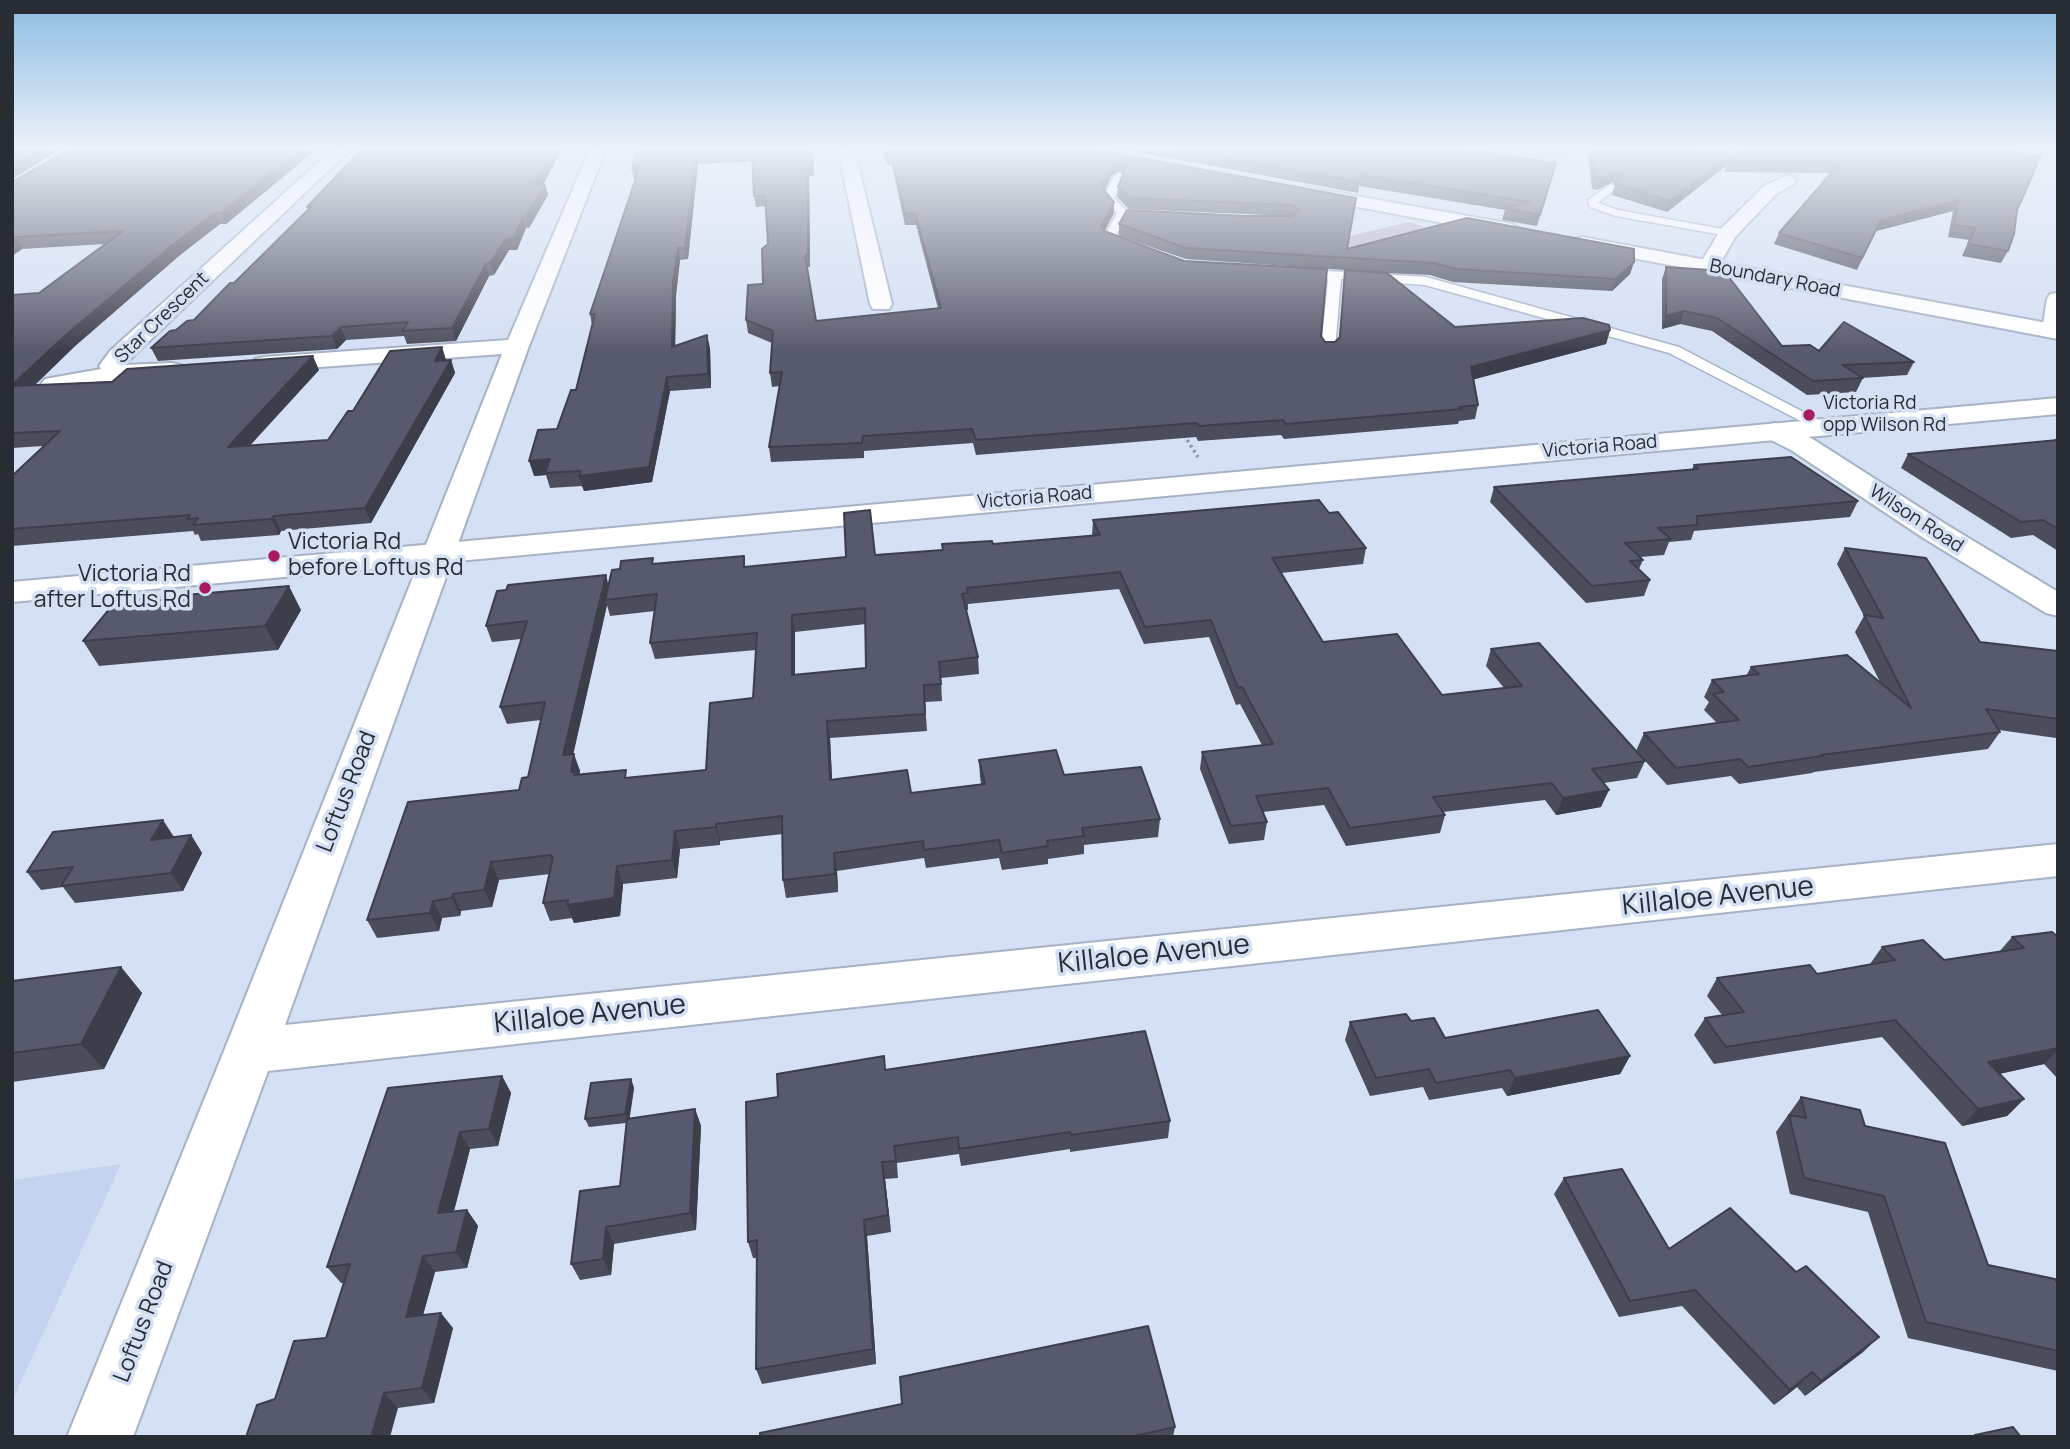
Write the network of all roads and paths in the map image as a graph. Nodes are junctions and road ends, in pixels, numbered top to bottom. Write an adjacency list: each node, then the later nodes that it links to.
1 (270, 217): 22 (street, Star Crescent)
2 (570, 217): 18 (street, Loftus Road)
3 (861, 217): 16 (street)
4 (1127, 217): 11 (lane)
5 (1440, 217): 9 (street)
6 (1636, 217): 8 (lane)
7 (1744, 217): 8 (street)
8 (1728, 233): 12 (street)
9 (1534, 234)
10 (1560, 239): 12 (street, Boundary Road)
11 (1146, 253)
12 (1709, 266): 17 (street, Boundary Road)
13 (1280, 272): 14 (lane)
14 (1335, 275): 19 (lane); 25 (lane)
15 (2058, 299): 17 (street)
16 (881, 304)
17 (2055, 331)
18 (517, 346): 20 (street); 29 (street, Loftus Road)
19 (1328, 350)
20 (242, 365)
21 (201, 368): 22 (street, Star Crescent)
22 (119, 374): 23 (street, Star Crescent)
23 (54, 384)
24 (2058, 406): 25 (street, Victoria Road)
25 (1824, 427): 27 (street, Victoria Road)
26 (1181, 431): 28 (path)
27 (1775, 431): 29 (street, Victoria Road); 31 (street, Wilson Road)
28 (1202, 464)
29 (437, 552): 30 (street, Victoria Road); 33 (street, Loftus Road)
30 (12, 592)
31 (2058, 606)
32 (2058, 860): 33 (street, Killaloe Avenue)
33 (250, 1051): 34 (street, Loftus Road)
34 (100, 1437)

